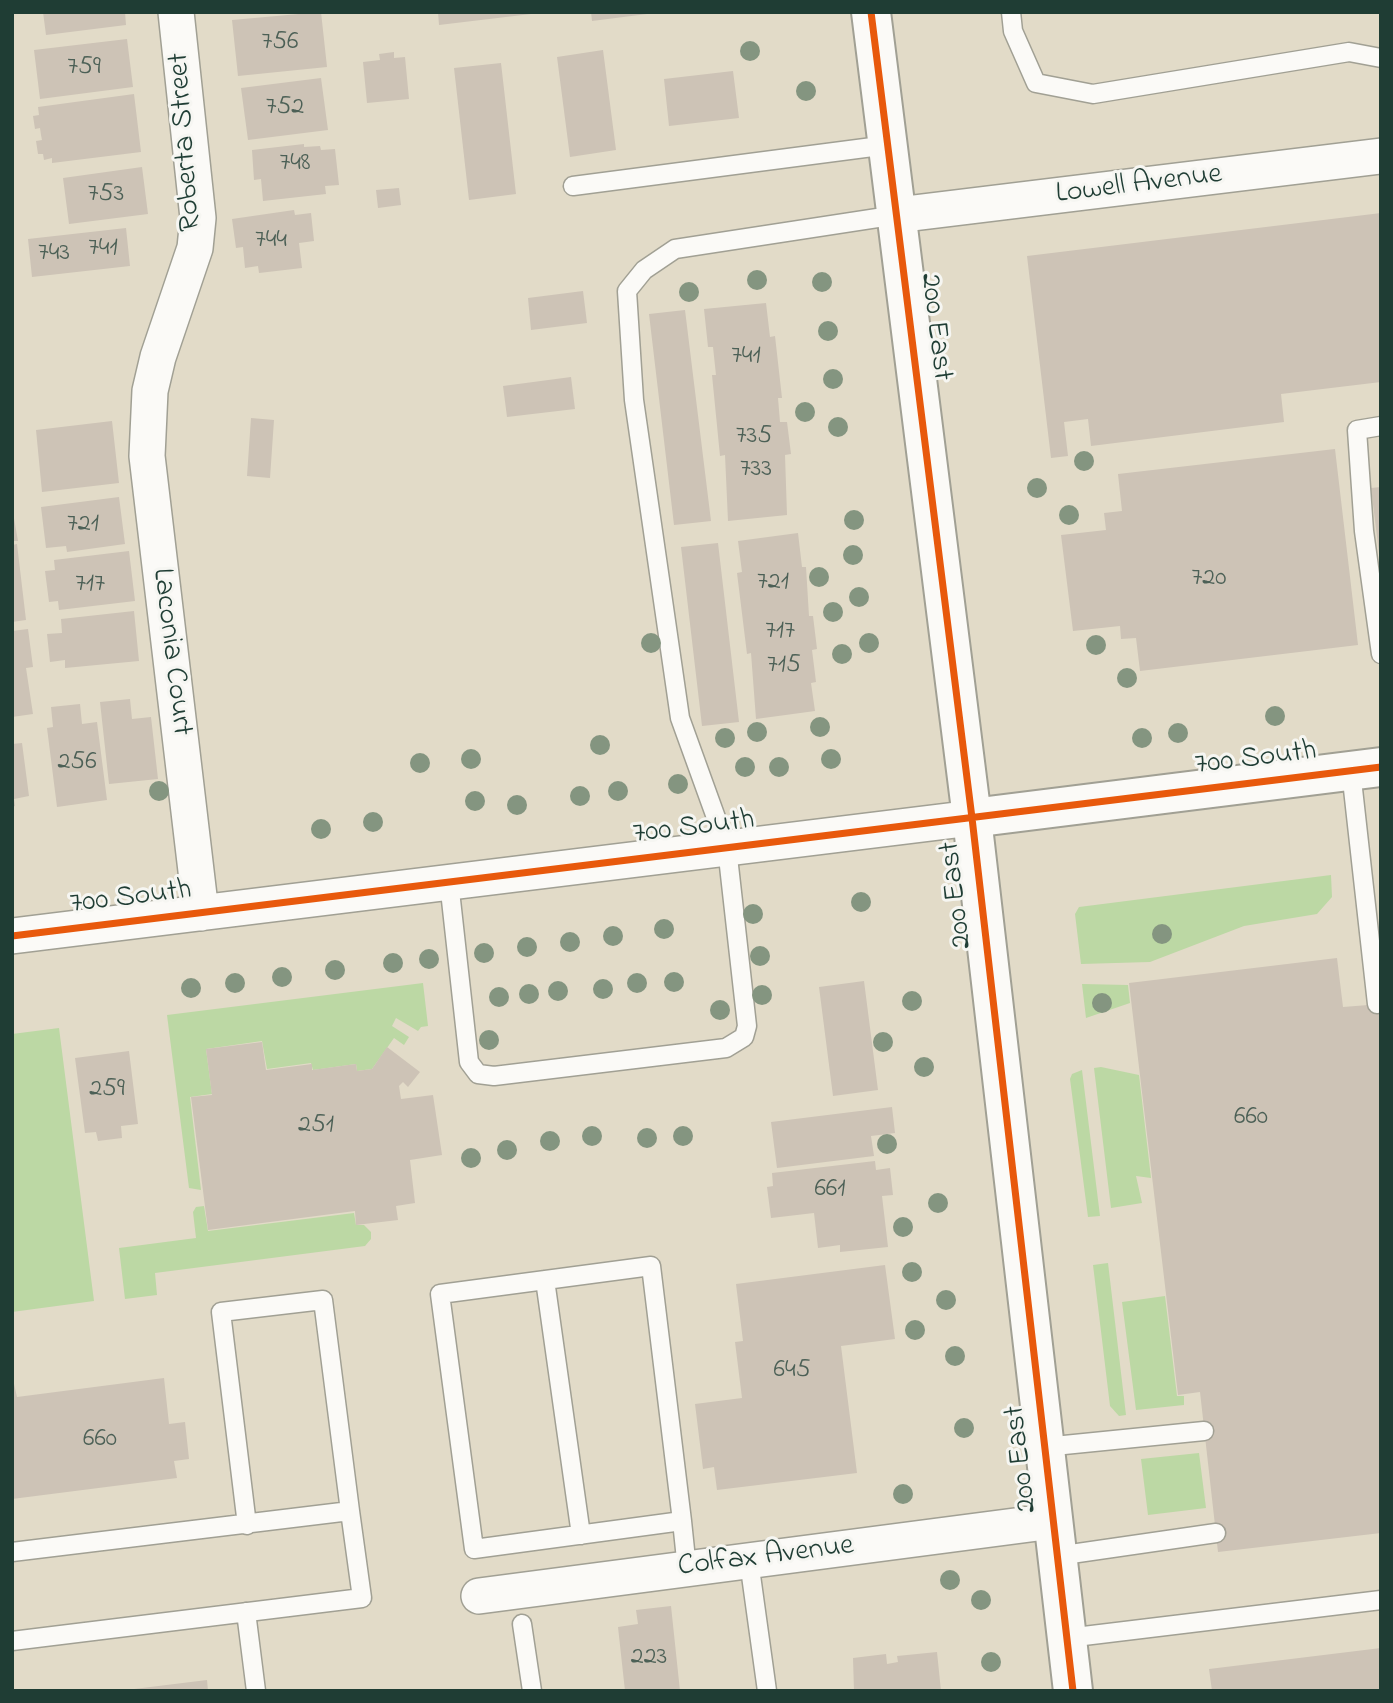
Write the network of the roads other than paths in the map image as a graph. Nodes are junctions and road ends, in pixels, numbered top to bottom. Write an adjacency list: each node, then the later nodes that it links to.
1 (176, 12): 9 (street, Roberta Street)
2 (871, 12): 5 (street, 200 East)
3 (1011, 12): 4 (lane)
4 (1381, 58)
5 (888, 145): 7 (lane); 8 (street, 200 East)
6 (1381, 156): 8 (street, Lowell Avenue)
7 (573, 186)
8 (897, 215): 13 (street, 200 East); 14 (lane)
9 (150, 391): 16 (street, Laconia Court)
10 (1381, 426): 11 (lane)
11 (1381, 654)
12 (1366, 769): 13 (street, 700 South); 18 (lane)
13 (972, 818): 14 (street, 700 South); 21 (street, 200 East)
14 (727, 848): 15 (street, 700 South); 15 (lane)
15 (449, 883): 16 (street, 700 South)
16 (201, 913): 17 (street, 700 South)
17 (12, 936)
18 (1377, 1004)
19 (545, 1280): 23 (lane); 26 (lane); 26 (lane)
20 (1204, 1431): 21 (lane)
21 (1044, 1447): 27 (street, 200 East)
22 (350, 1511): 24 (lane); 24 (lane); 33 (lane)
23 (682, 1521): 26 (lane); 30 (lane)
24 (247, 1525): 28 (lane)
25 (1216, 1533): 27 (lane)
26 (581, 1535)
27 (1055, 1539): 29 (street, Colfax Avenue); 35 (street, 200 East)
28 (12, 1552)
29 (749, 1561): 30 (street, Colfax Avenue); 39 (lane)
30 (687, 1569): 31 (street, Colfax Avenue)
31 (479, 1596)
32 (1381, 1601): 35 (lane)
33 (246, 1612): 36 (lane); 37 (lane)
34 (522, 1624): 38 (lane)
35 (1067, 1638): 40 (street, 200 East)
36 (12, 1641)
37 (257, 1691)
38 (532, 1691)
39 (766, 1691)
40 (1073, 1691)

